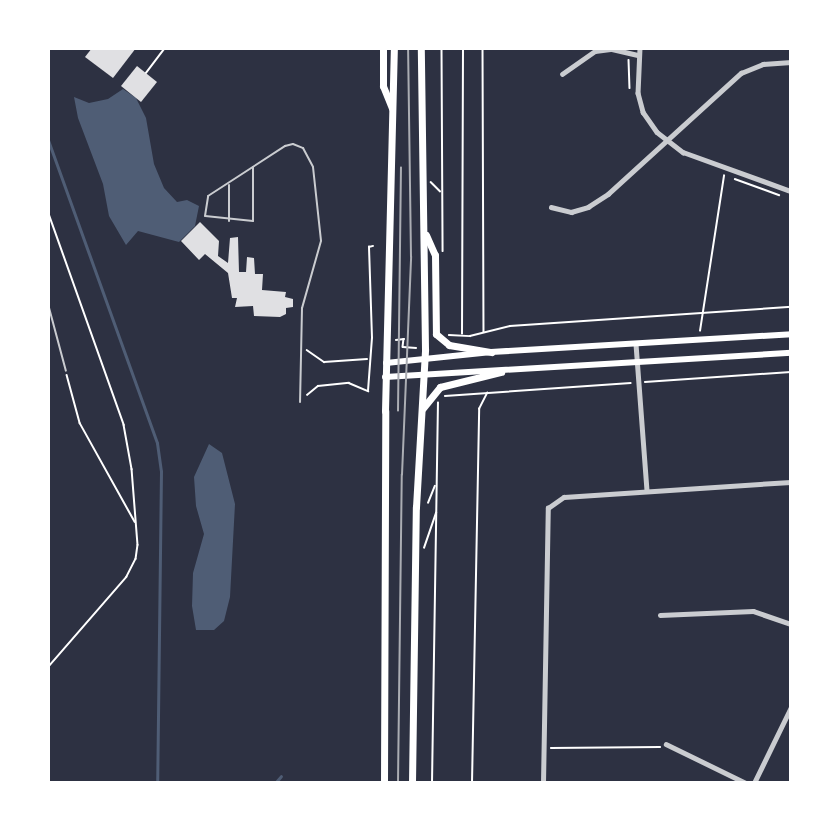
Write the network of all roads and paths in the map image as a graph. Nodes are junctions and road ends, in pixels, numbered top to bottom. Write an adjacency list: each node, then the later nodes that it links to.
1 (383, 48): 13 (highway)
2 (394, 48): 13 (highway)
3 (422, 48): 17 (highway)
4 (442, 48): 21 (path)
5 (463, 48): 35 (path)
6 (483, 48): 32 (path)
7 (640, 48): 9 (street)
8 (164, 49): 11 (path)
9 (637, 55): 12 (street); 14 (street)
10 (791, 62): 14 (street)
11 (146, 73)
12 (562, 74)
13 (394, 113): 45 (highway)
14 (666, 140): 16 (street); 23 (street)
15 (254, 167): 18 (lane); 25 (lane); 56 (lane)
16 (726, 170): 19 (street); 31 (path)
17 (424, 175): 21 (path); 26 (highway)
18 (229, 183): 25 (lane); 25 (lane)
19 (791, 191)
20 (766, 192): 22 (path)
21 (441, 193): 28 (path)
22 (784, 196)
23 (550, 207)
24 (48, 212): 64 (path)
25 (229, 221)
26 (426, 235): 40 (highway); 41 (highway)
27 (373, 246): 43 (path)
28 (443, 257)
29 (48, 304): 47 (lane)
30 (791, 307): 31 (path)
31 (702, 312): 32 (path); 36 (path)
32 (484, 333): 35 (path)
33 (448, 334): 35 (path)
34 (791, 334): 36 (main road)
35 (462, 335)
36 (700, 339): 39 (main road)
37 (396, 340): 40 (path)
38 (306, 342): 43 (path)
39 (636, 344): 41 (main road); 46 (street)
40 (425, 350): 44 (highway)
41 (491, 352): 44 (main road)
42 (791, 353): 46 (main road)
43 (368, 359): 55 (path)
44 (424, 360): 45 (main road); 50 (highway)
45 (386, 363): 51 (highway)
46 (637, 363): 48 (main road); 52 (street)
47 (66, 371): 64 (path)
48 (501, 372): 50 (main road); 57 (highway)
49 (791, 372): 52 (path)
50 (423, 373): 51 (main road); 57 (highway)
51 (386, 378): 72 (highway)
52 (639, 383): 53 (path); 61 (street)
53 (487, 393): 54 (path); 75 (path)
54 (442, 396)
55 (306, 398)
56 (300, 402)
57 (422, 409): 73 (highway)
58 (437, 409): 60 (path)
59 (791, 482): 61 (street)
60 (436, 485): 62 (path); 63 (path)
61 (647, 491): 71 (street)
62 (428, 503)
63 (436, 512): 65 (path); 74 (path)
64 (136, 523): 68 (path)
65 (423, 552)
66 (660, 615): 67 (street)
67 (791, 624)
68 (48, 668)
69 (790, 709): 78 (street)
70 (666, 744): 71 (path); 77 (street)
71 (543, 748): 76 (street)
72 (384, 783)
73 (412, 783)
74 (432, 783)
75 (472, 783)
76 (543, 783)
77 (746, 783)
78 (754, 783)

